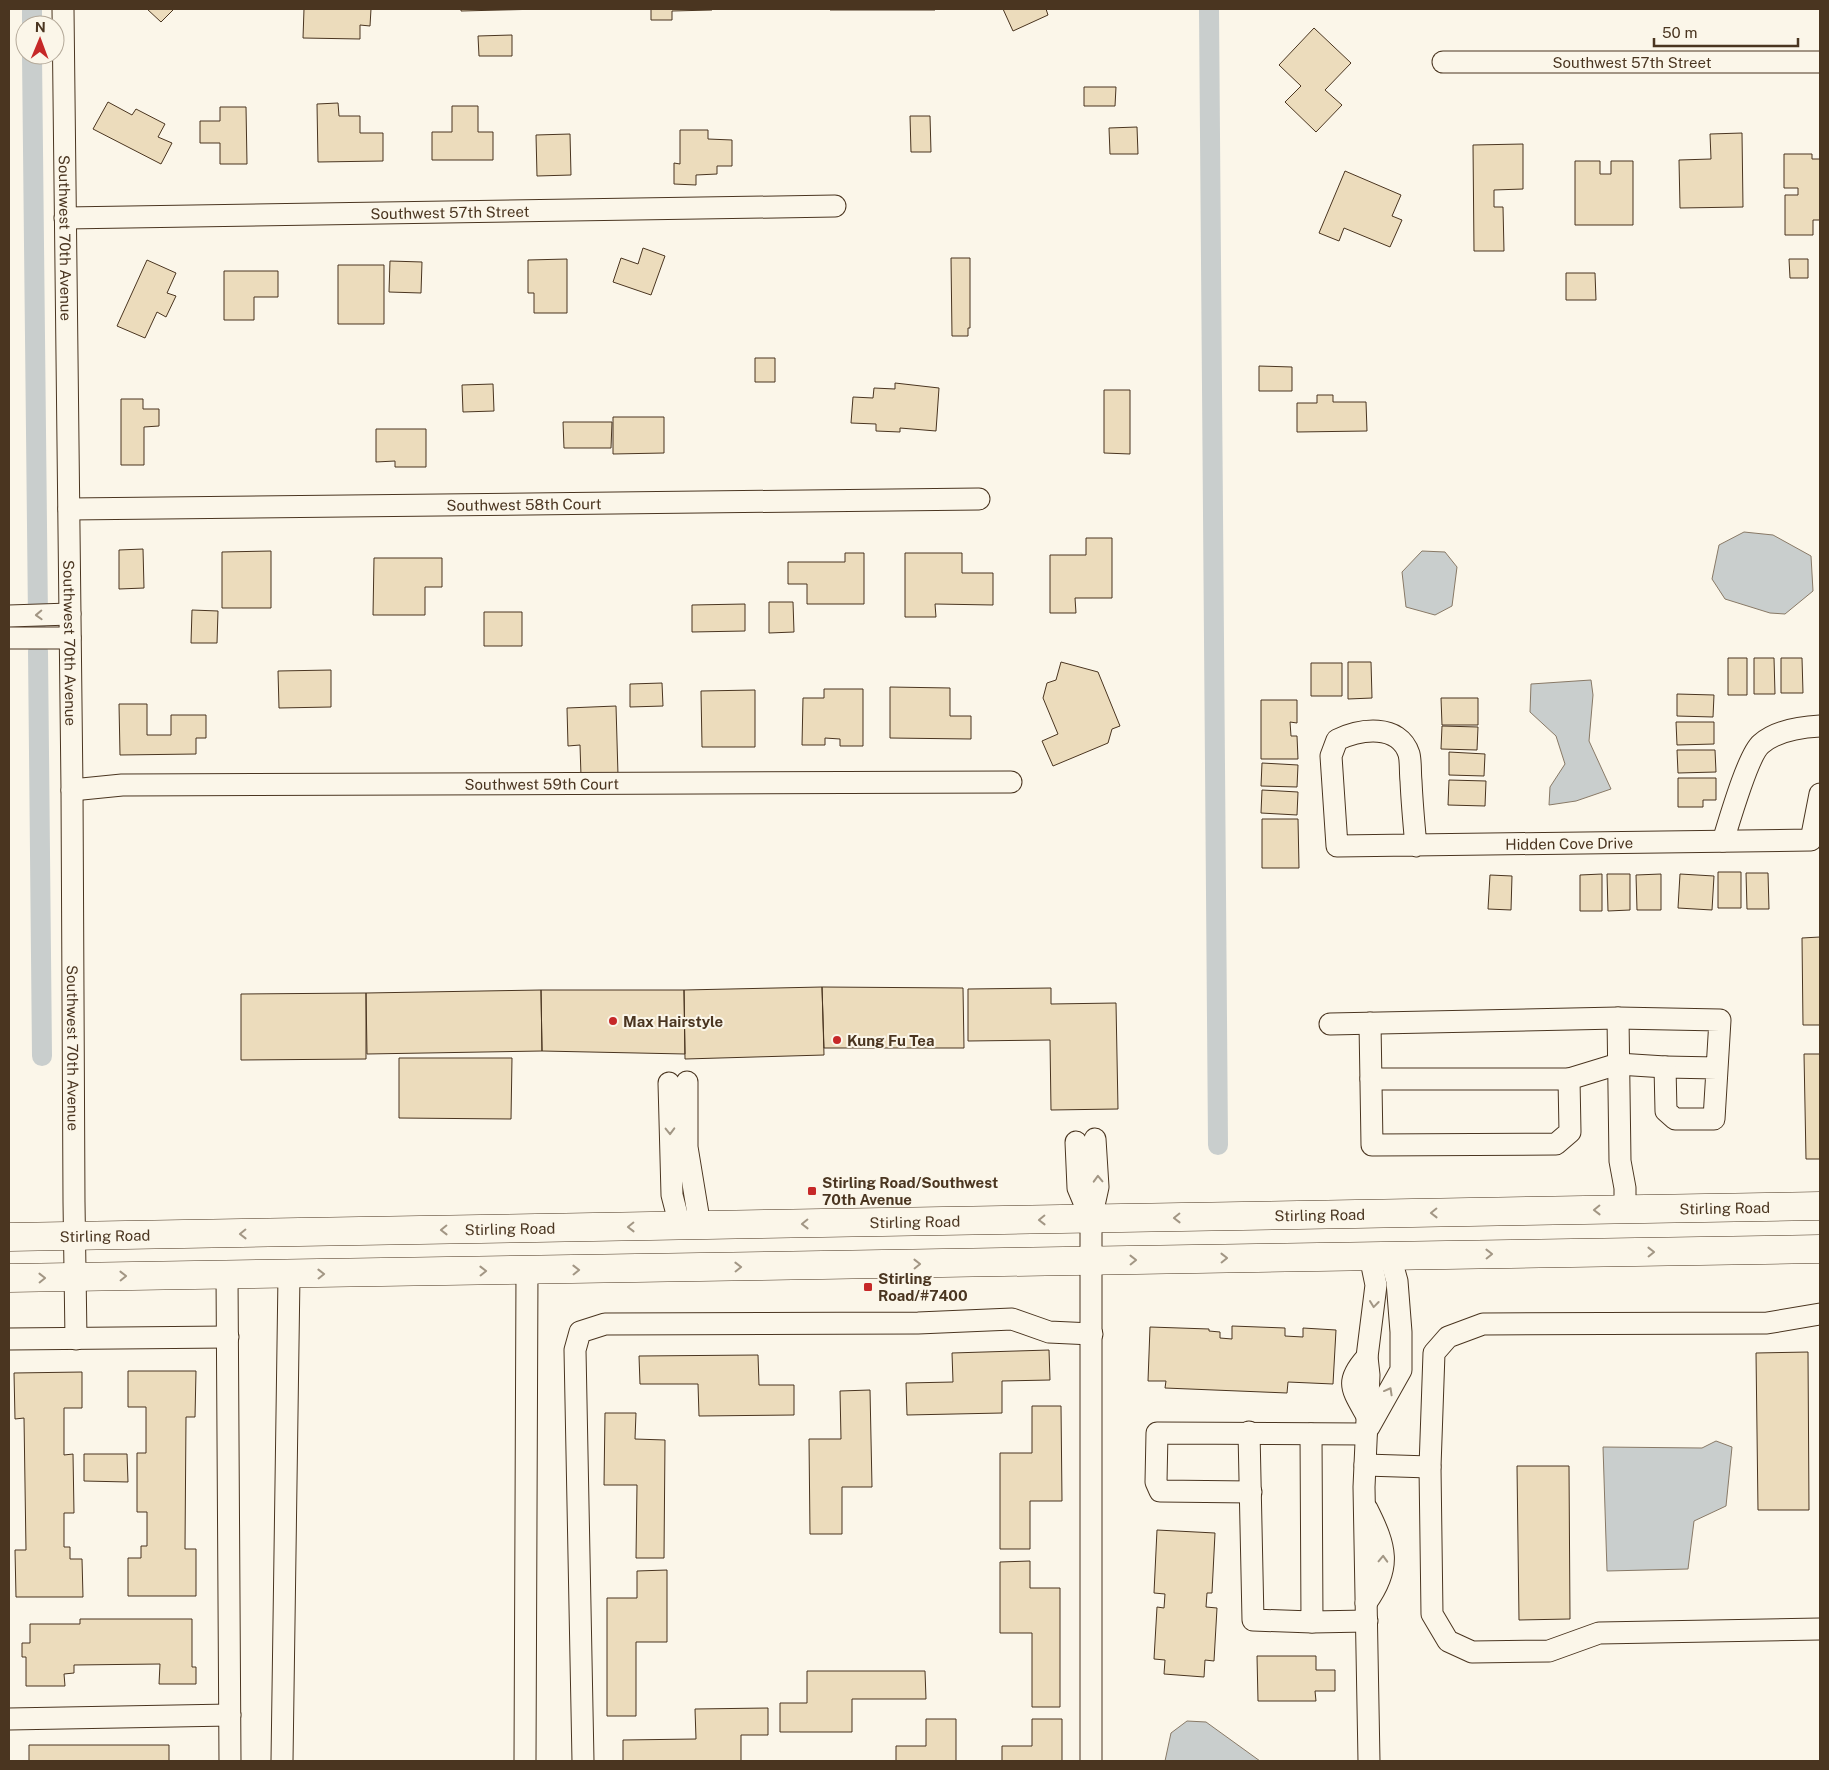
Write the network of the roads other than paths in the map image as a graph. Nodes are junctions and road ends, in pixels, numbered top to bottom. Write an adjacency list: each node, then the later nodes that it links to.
1 (63, 9): 5 (street, Southwest 70th Avenue)
2 (1443, 62): 3 (street, Southwest 57th Street)
3 (1820, 62)
4 (834, 206): 5 (street, Southwest 57th Street)
5 (65, 218): 7 (street, Southwest 70th Avenue)
6 (979, 499): 7 (street, Southwest 58th Court)
7 (69, 508): 8 (street, Southwest 70th Avenue)
8 (70, 614): 9 (street, one-way to 9); 11 (street, Southwest 70th Avenue)
9 (9, 616)
10 (9, 638): 11 (street)
11 (70, 638): 14 (street, Southwest 70th Avenue)
12 (1820, 726): 16 (street)
13 (1011, 782): 14 (street, Southwest 59th Court)
14 (72, 790): 33 (street, Southwest 70th Avenue)
15 (1820, 794): 16 (street, Hidden Cove Drive)
16 (1723, 841): 17 (street, Hidden Cove Drive)
17 (1416, 846): 17 (street, Hidden Cove Drive)
18 (1618, 1018): 19 (street); 21 (street); 23 (street)
19 (1370, 1023): 20 (street); 24 (street)
20 (1330, 1024)
21 (1618, 1064): 22 (street); 25 (street); 29 (street)
22 (1666, 1067): 23 (street); 23 (street)
23 (1717, 1068)
24 (1371, 1079): 25 (street); 25 (street)
25 (1569, 1079)
26 (678, 1082): 31 (street)
27 (1085, 1140): 30 (street)
28 (1820, 1206): 29 (main road, Stirling Road)
29 (1625, 1210): 30 (main road, Stirling Road, one-way to 30)
30 (1091, 1219): 31 (main road, Stirling Road, one-way to 31); 37 (street)
31 (690, 1226): 32 (main road, Stirling Road, one-way to 32)
32 (528, 1229): 33 (main road, Stirling Road, one-way to 33); 38 (main road)
33 (74, 1236): 34 (main road, Stirling Road); 41 (street, Southwest 70th Avenue)
34 (9, 1237)
35 (1820, 1249): 36 (main road, one-way to 35)
36 (1380, 1256): 37 (main road, one-way to 36); 48 (street, one-way to 48); 48 (street, one-way to 36)
37 (1091, 1260): 38 (main road, one-way to 37); 44 (street)
38 (527, 1270): 40 (main road, one-way to 38); 59 (street)
39 (227, 1275): 40 (main road); 41 (main road, one-way to 39); 45 (street)
40 (290, 1275): 61 (street)
41 (75, 1277): 42 (main road, one-way to 41); 46 (street, Southwest 70th Avenue)
42 (9, 1278)
43 (1820, 1314): 52 (street)
44 (1092, 1334): 62 (street); 63 (street)
45 (228, 1337): 46 (street); 57 (street)
46 (76, 1338): 47 (street)
47 (9, 1339)
48 (1366, 1425): 50 (street); 51 (street)
49 (1249, 1432): 50 (street); 53 (street); 53 (street)
50 (1311, 1434): 55 (street)
51 (1365, 1465): 52 (street); 54 (street)
52 (1430, 1467): 56 (street)
53 (1250, 1492): 55 (street)
54 (1366, 1612): 55 (street); 64 (street)
55 (1312, 1622)
56 (1820, 1629)
57 (230, 1714): 58 (street); 60 (street)
58 (9, 1719)
59 (525, 1756)
60 (230, 1761)
61 (282, 1761)
62 (583, 1761)
63 (1091, 1761)
64 (1369, 1761)

